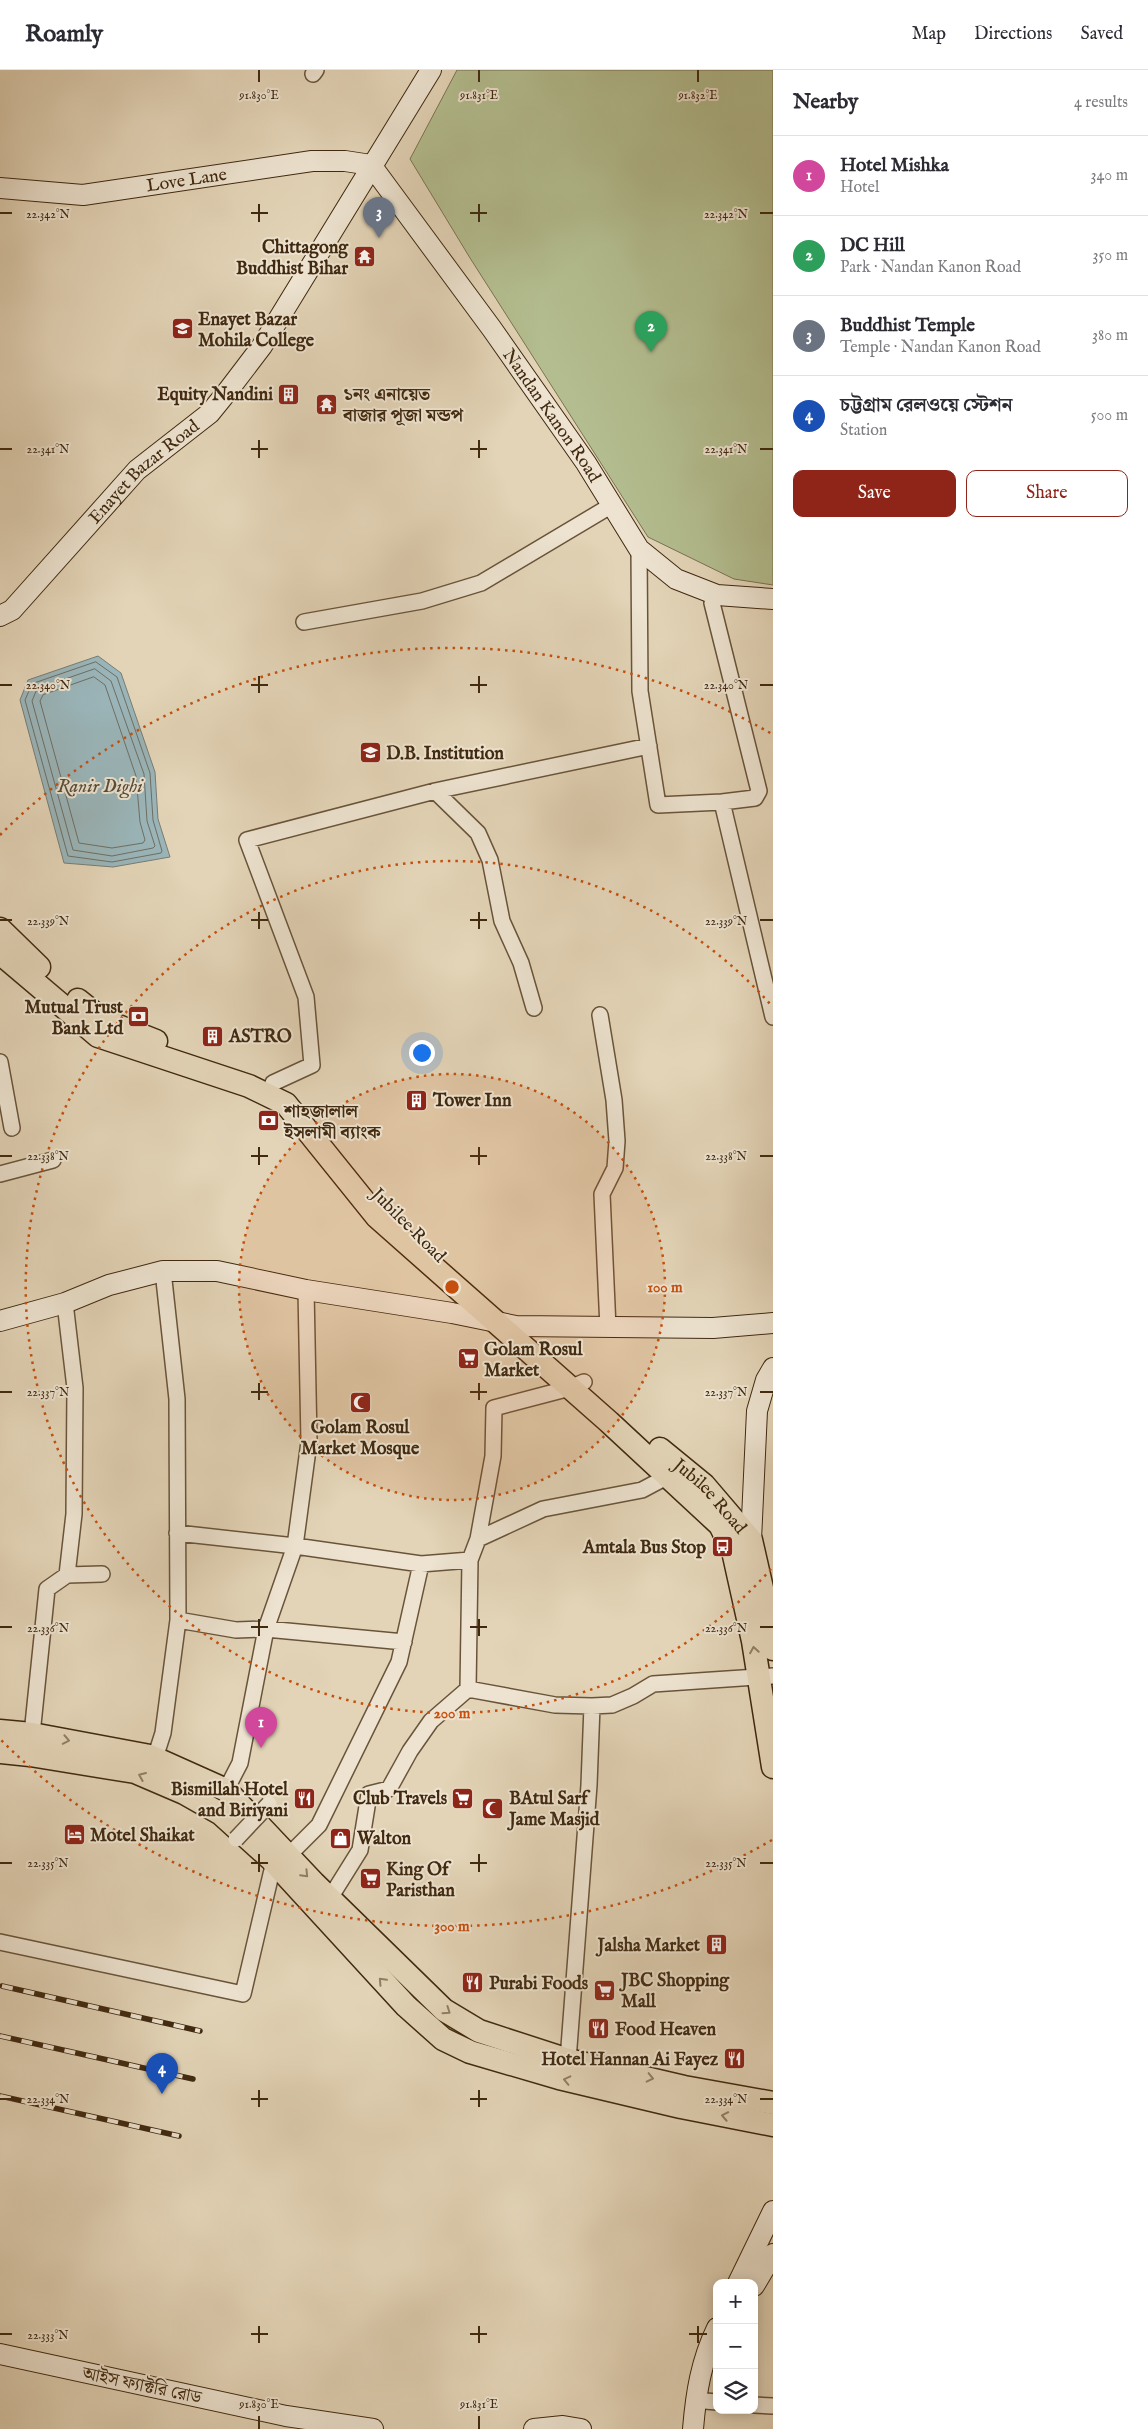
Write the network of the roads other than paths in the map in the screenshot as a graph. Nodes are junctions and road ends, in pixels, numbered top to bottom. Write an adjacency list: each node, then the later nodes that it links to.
1 (431, 70): 2 (street, Enayet Bazar Road)
2 (371, 165): 3 (street, Love Lane); 4 (street, Nandan Kanon Road); 8 (street, Enayet Bazar Road)
3 (0, 188)
4 (612, 505): 5 (street, Nandan Kanon Road); 9 (street)
5 (639, 549): 6 (street, Nandan Kanon Road); 10 (street)
6 (717, 595): 7 (street, Nandan Kanon Road); 12 (street)
7 (773, 600)
8 (0, 616)
9 (304, 622)
10 (649, 746): 11 (street); 12 (street)
11 (435, 791): 15 (street); 19 (street)
12 (722, 802): 17 (street)
13 (0, 929): 14 (main road, Jubilee Road)
14 (6, 956): 19 (main road, Jubilee Road); 28 (main road)
15 (534, 1008)
16 (600, 1015): 29 (street)
17 (773, 1017)
18 (0, 1062): 20 (street)
19 (273, 1083): 28 (main road, Jubilee Road)
20 (12, 1128)
21 (52, 1160): 22 (street)
22 (0, 1174)
23 (163, 1271): 24 (street); 25 (street); 33 (street)
24 (306, 1290): 28 (street); 36 (street)
25 (65, 1302): 26 (street); 40 (street)
26 (0, 1321)
27 (773, 1323): 29 (street)
28 (505, 1324): 29 (street); 31 (main road, Jubilee Road)
29 (608, 1328)
30 (773, 1368): 35 (street)
31 (577, 1385): 32 (main road, Jubilee Road); 34 (street)
32 (675, 1473): 34 (street); 35 (main road, Jubilee Road); 45 (main road, one-way to 32)
33 (177, 1533): 36 (street); 41 (street)
34 (478, 1539): 37 (street)
35 (751, 1540): 44 (main road, Jubilee Road)
36 (295, 1546): 38 (street); 42 (street)
37 (470, 1560): 38 (street); 46 (street)
38 (421, 1564): 43 (street)
39 (102, 1574): 40 (street)
40 (67, 1575): 49 (street)
41 (178, 1620): 42 (street); 51 (street)
42 (266, 1630): 43 (street); 53 (street)
43 (404, 1642): 56 (street)
44 (773, 1649)
45 (766, 1677): 47 (street); 52 (main road)
46 (468, 1689): 47 (street); 57 (street)
47 (592, 1706): 61 (street)
48 (0, 1731): 49 (main road)
49 (32, 1734): 51 (main road, one-way to 51)
50 (0, 1752): 56 (main road, one-way to 50)
51 (155, 1758): 53 (main road)
52 (773, 1767)
53 (226, 1790): 56 (main road)
54 (269, 1804): 55 (street, bridge)
55 (236, 1839)
56 (280, 1858): 57 (main road, one-way to 57); 58 (street); 60 (main road, one-way to 56)
57 (330, 1898): 59 (main road)
58 (0, 1942)
59 (425, 1992): 60 (main road); 61 (main road, one-way to 61)
60 (406, 2006): 63 (main road, one-way to 60)
61 (568, 2060): 62 (main road, one-way to 62)
62 (773, 2103)
63 (773, 2124)
64 (773, 2211): 66 (street)
65 (773, 2254): 67 (street)
66 (740, 2279)
67 (758, 2279)
68 (713, 2336): 77 (street)
69 (0, 2354): 74 (street, আইস ফ্যাক্টরি রোড)
70 (716, 2369): 71 (street)
71 (711, 2402): 78 (street)
72 (758, 2405): 73 (street)
73 (773, 2406)
74 (373, 2429)
75 (534, 2429): 76 (street)
76 (581, 2429)
77 (693, 2429)
78 (703, 2429)

